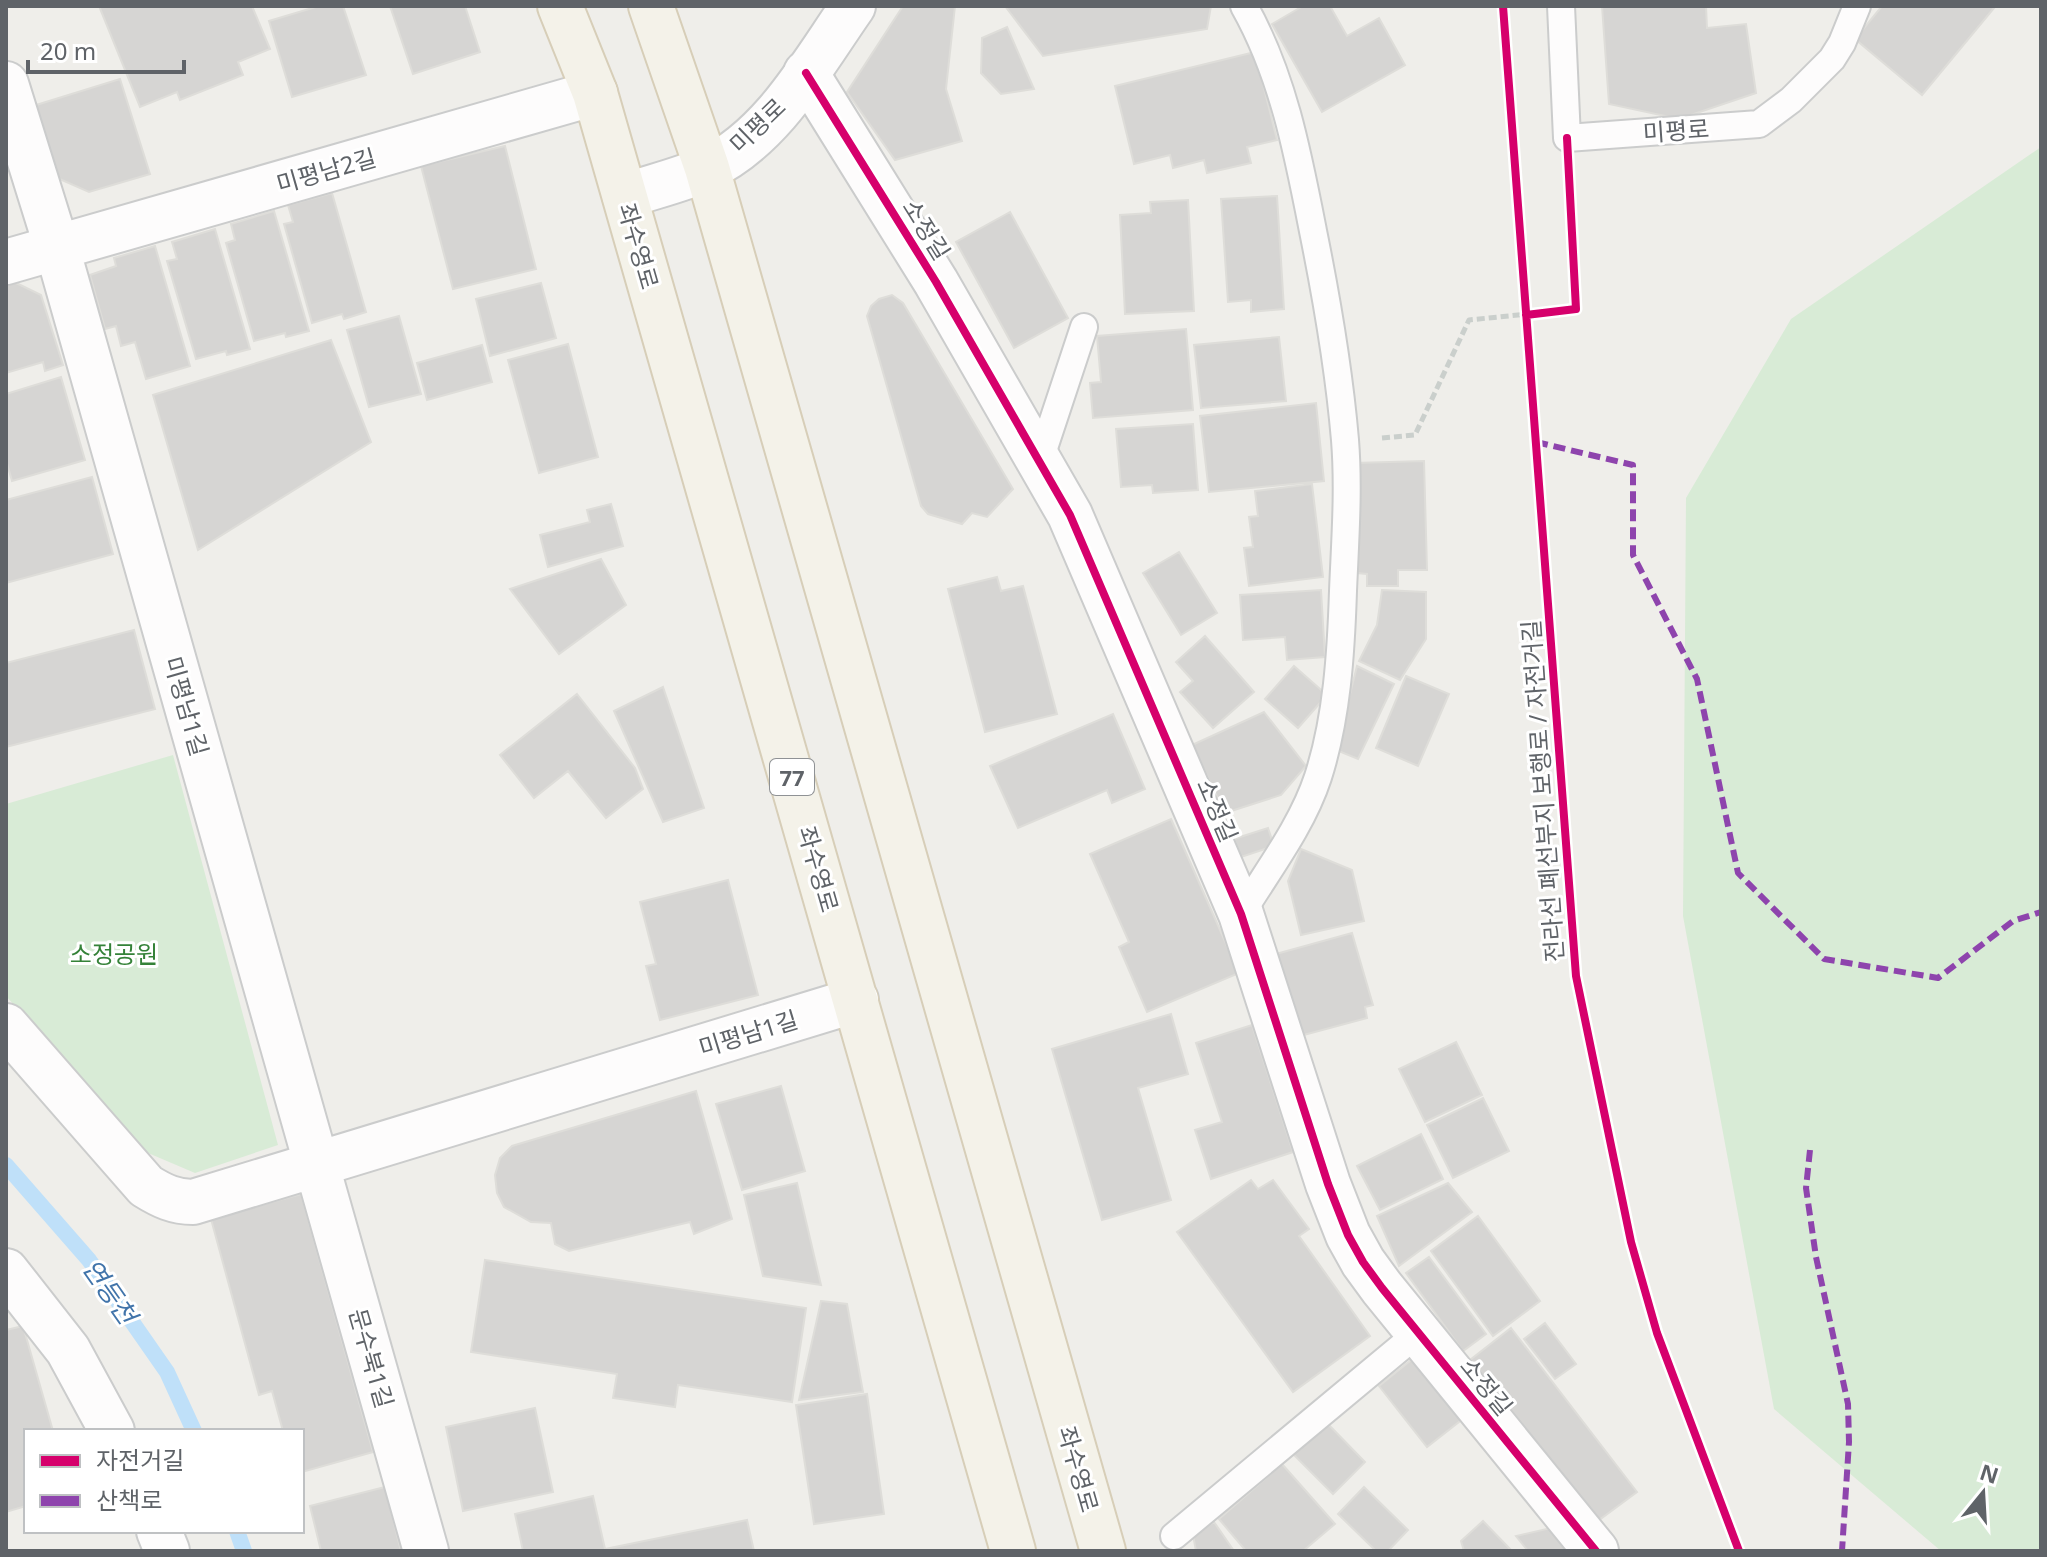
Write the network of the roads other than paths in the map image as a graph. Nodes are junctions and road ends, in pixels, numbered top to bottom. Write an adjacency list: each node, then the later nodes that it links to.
1 (560, 6): 9 (main road, 좌수영로 / 77)
2 (651, 6): 10 (main road, 좌수영로)
3 (853, 6): 7 (street, 미평로)
4 (1561, 6): 5 (lane, 미평로)
5 (1857, 6)
6 (1252, 9): 16 (lane)
7 (806, 73): 10 (street, 미평로); 15 (street, 소정길)
8 (6, 84): 12 (street)
9 (595, 93): 11 (main road, 좌수영로 / 77); 12 (street, 미평남2길)
10 (707, 168): 11 (street, 미평로); 26 (main road, 좌수영로)
11 (625, 196): 17 (main road, 좌수영로 / 77)
12 (57, 248): 13 (street, 미평남2길); 19 (street, 미평남1길)
13 (6, 262)
14 (1084, 327): 15 (lane)
15 (1040, 460): 16 (street, 소정길)
16 (1241, 914): 21 (street, 소정길)
17 (856, 1000): 19 (street, 미평남1길); 25 (main road, 좌수영로 / 77)
18 (6, 1026): 19 (street, 미평남1길)
19 (318, 1164): 24 (street, 문수북1길)
20 (6, 1271): 22 (street)
21 (1418, 1333): 23 (lane); 27 (street, 소정길)
22 (111, 1429)
23 (1174, 1536)
24 (426, 1551)
25 (1013, 1551)
26 (1103, 1551)
27 (1596, 1551)

